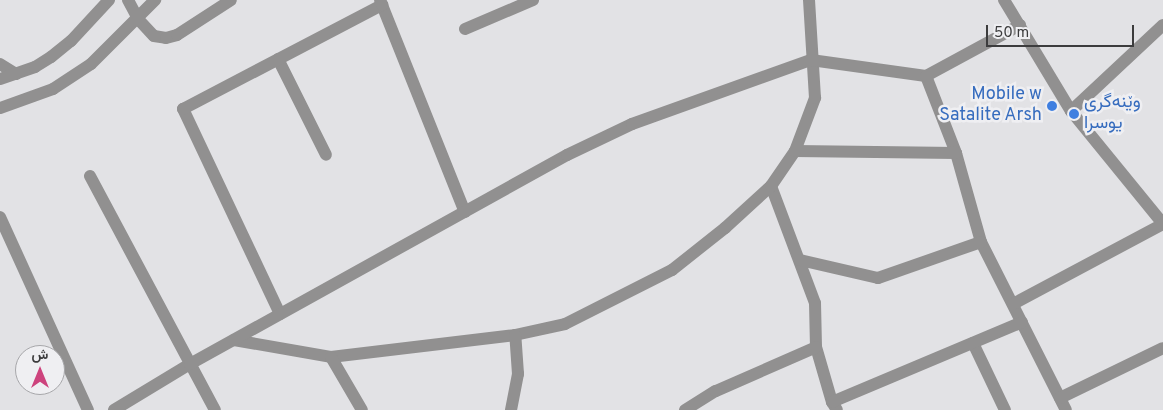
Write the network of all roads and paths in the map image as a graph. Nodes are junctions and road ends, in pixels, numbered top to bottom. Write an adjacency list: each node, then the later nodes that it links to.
1 (109, 0): 16 (street)
2 (128, 0): 9 (street)
3 (155, 0): 9 (street)
4 (231, 0): 9 (street)
5 (533, 0): 12 (street)
6 (809, 0): 14 (street)
7 (1004, 0): 10 (street)
8 (381, 2): 13 (street); 26 (street)
9 (138, 19): 19 (street)
10 (1020, 25): 17 (street); 20 (street)
11 (1163, 25): 20 (street)
12 (465, 28)
13 (278, 59): 23 (street); 32 (street)
14 (811, 60): 17 (street); 21 (street); 26 (street)
15 (0, 64): 16 (street)
16 (16, 74): 18 (street)
17 (926, 76): 22 (street)
18 (0, 79)
19 (0, 108)
20 (1071, 111): 28 (street)
21 (795, 151): 22 (street); 25 (street)
22 (956, 153): 29 (street)
23 (326, 155)
24 (90, 176): 40 (street)
25 (771, 186): 30 (street); 34 (street)
26 (466, 212): 32 (street)
27 (0, 217): 43 (street)
28 (1163, 224): 31 (street)
29 (981, 242): 30 (street); 31 (street)
30 (800, 260): 37 (street)
31 (1013, 304): 33 (street)
32 (280, 314): 35 (street)
33 (1022, 322): 36 (street); 41 (street)
34 (515, 335): 39 (street); 47 (street)
35 (234, 340): 39 (street); 40 (street)
36 (973, 343): 42 (street); 49 (street)
37 (816, 347): 42 (street); 48 (street)
38 (1163, 348): 41 (street)
39 (331, 357): 46 (street)
40 (190, 364): 44 (street); 45 (street)
41 (1060, 398): 50 (street)
42 (835, 406)
43 (88, 410)
44 (114, 410)
45 (214, 410)
46 (362, 410)
47 (511, 410)
48 (685, 410)
49 (1005, 410)
50 (1066, 410)

